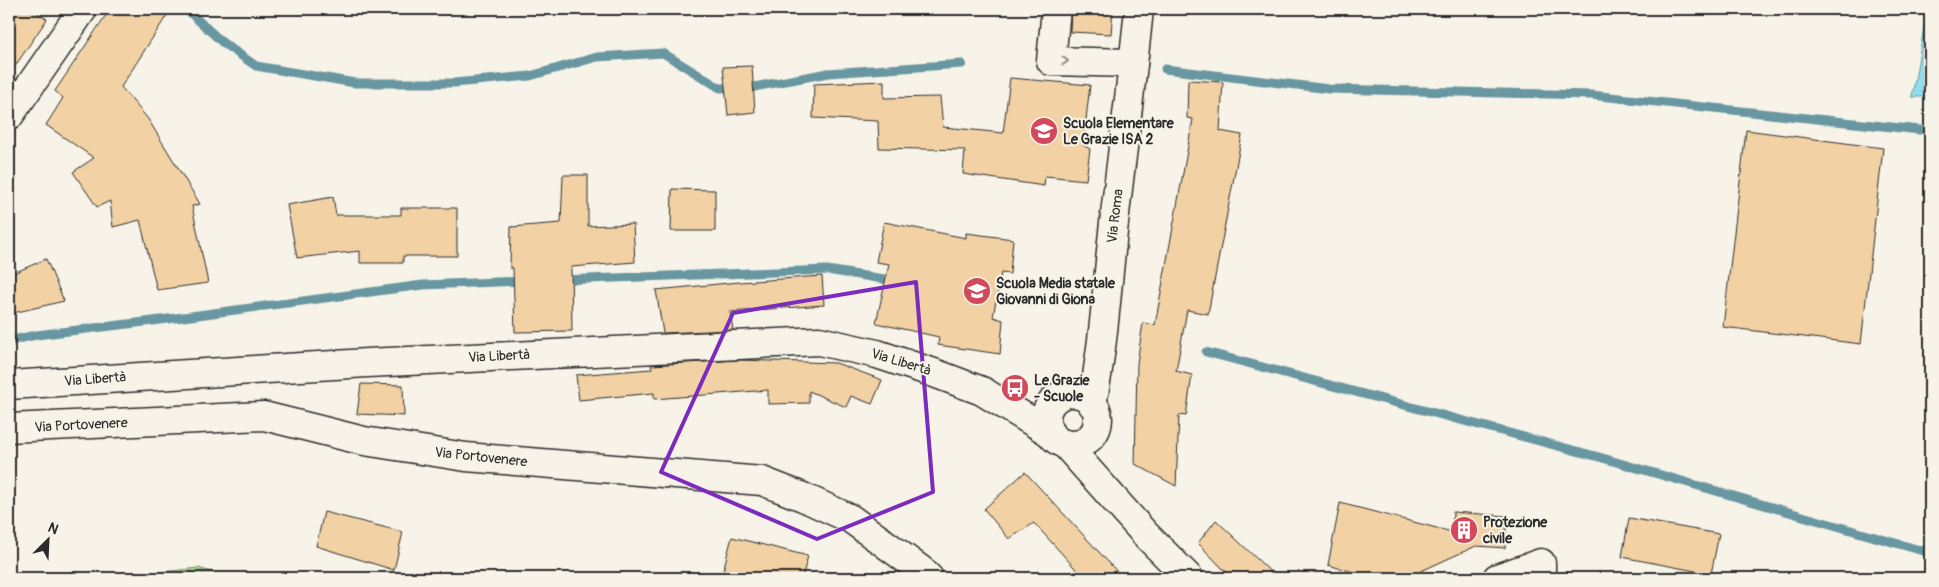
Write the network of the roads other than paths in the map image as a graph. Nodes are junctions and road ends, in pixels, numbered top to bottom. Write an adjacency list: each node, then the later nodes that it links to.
1 (83, 9): 5 (street)
2 (1056, 9): 4 (street, one-way to 4)
3 (1139, 9): 4 (street, Via Roma)
4 (1134, 63): 8 (street, Via Roma)
5 (9, 116)
6 (9, 385): 7 (street, Via Libertà)
7 (982, 391): 8 (street, Via Libertà); 11 (street, Via Libertà)
8 (1072, 399): 10 (street); 11 (street)
9 (9, 428): 13 (street, Via Portovenere)
10 (1092, 436): 11 (street); 12 (street, Via Libertà)
11 (1057, 438): 12 (street, Via Libertà)
12 (1117, 503): 14 (street, Via Libertà)
13 (929, 578)
14 (1189, 578)
15 (1497, 578): 16 (street)
16 (1541, 578)

